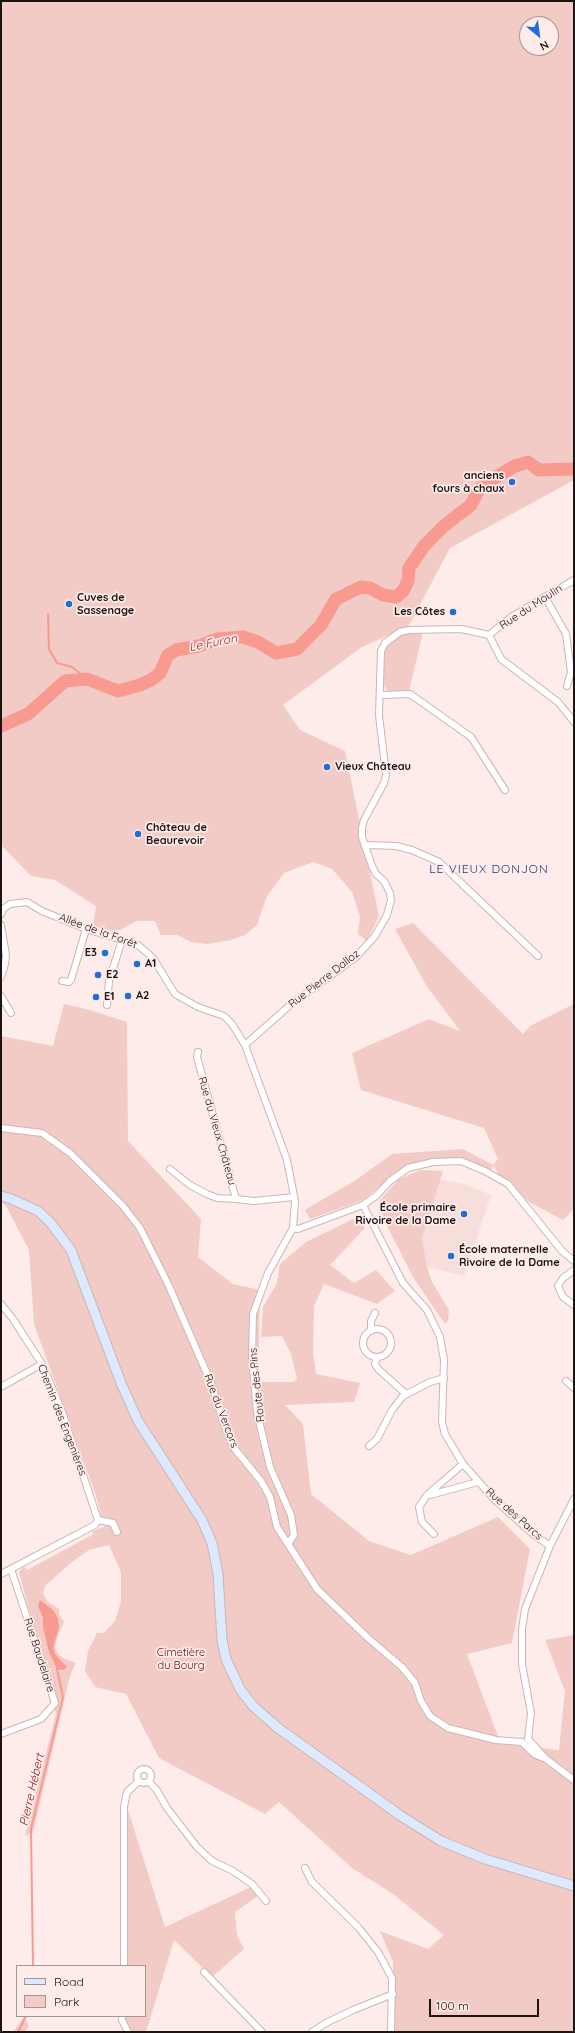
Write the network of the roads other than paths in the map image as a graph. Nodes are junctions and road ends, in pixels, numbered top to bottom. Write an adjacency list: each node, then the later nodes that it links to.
1 (574, 580): 2 (street, Rue du Moulin)
2 (545, 597): 3 (street, Rue du Moulin); 4 (street)
3 (489, 635): 5 (street, Rue Pierre Dalloz); 6 (street)
4 (567, 686)
5 (380, 695): 7 (street); 8 (street, Rue Pierre Dalloz)
6 (574, 722)
7 (505, 790)
8 (365, 846): 13 (street); 19 (street, Rue Pierre Dalloz)
9 (1, 914): 11 (street, Allée de la Forêt)
10 (1, 925): 14 (street)
11 (86, 929): 12 (street, Allée de la Forêt); 15 (street)
12 (122, 940): 17 (street); 19 (street, Allée de la Forêt)
13 (538, 956)
14 (1, 977)
15 (62, 981)
16 (1, 996): 18 (street)
17 (107, 1005)
18 (11, 1013)
19 (245, 1045): 24 (street)
20 (198, 1052): 25 (street, Rue du Vieux Château)
21 (1, 1128): 49 (street, Rue du Vercors)
22 (170, 1169): 25 (street)
23 (4, 1197): 59 (main road)
24 (294, 1197): 25 (street, Rue du Vieux Château); 27 (street)
25 (236, 1198)
26 (363, 1205): 27 (street); 28 (street); 36 (street, Rue des Parcs)
27 (293, 1228): 49 (street, Route des Pins)
28 (574, 1262)
29 (574, 1270): 31 (street)
30 (1, 1304): 35 (street, Chemin des Engenières)
31 (574, 1305)
32 (375, 1313): 33 (street)
33 (371, 1331): 34 (street); 34 (street)
34 (376, 1357): 40 (street)
35 (42, 1364): 38 (street); 46 (street, Chemin des Engenières)
36 (444, 1378): 40 (street); 42 (street, Rue des Parcs)
37 (566, 1381): 39 (street)
38 (1, 1387)
39 (574, 1388)
40 (406, 1394): 41 (street)
41 (369, 1446)
42 (463, 1464): 43 (street, Rue des Parcs); 44 (street)
43 (478, 1482): 44 (street, Rue des Parcs); 50 (street, Rue des Parcs)
44 (427, 1495): 48 (street)
45 (574, 1499): 50 (street)
46 (98, 1520): 47 (street); 51 (street)
47 (117, 1532)
48 (434, 1534)
49 (288, 1544): 54 (street, Rue du Vercors)
50 (550, 1546): 54 (street)
51 (11, 1569): 52 (street); 53 (street, Rue Baudelaire)
52 (1, 1574)
53 (1, 1734)
54 (526, 1742): 55 (street)
55 (574, 1780)
56 (139, 1781): 57 (street); 57 (street); 61 (street)
57 (149, 1782): 60 (street)
58 (305, 1868): 63 (street)
59 (574, 1886)
60 (266, 1901)
61 (124, 1965)
62 (204, 1972): 66 (street)
63 (392, 1994): 67 (street); 68 (street)
64 (122, 2017): 65 (street)
65 (128, 2032)
66 (262, 2032)
67 (312, 2032)
68 (390, 2032)

